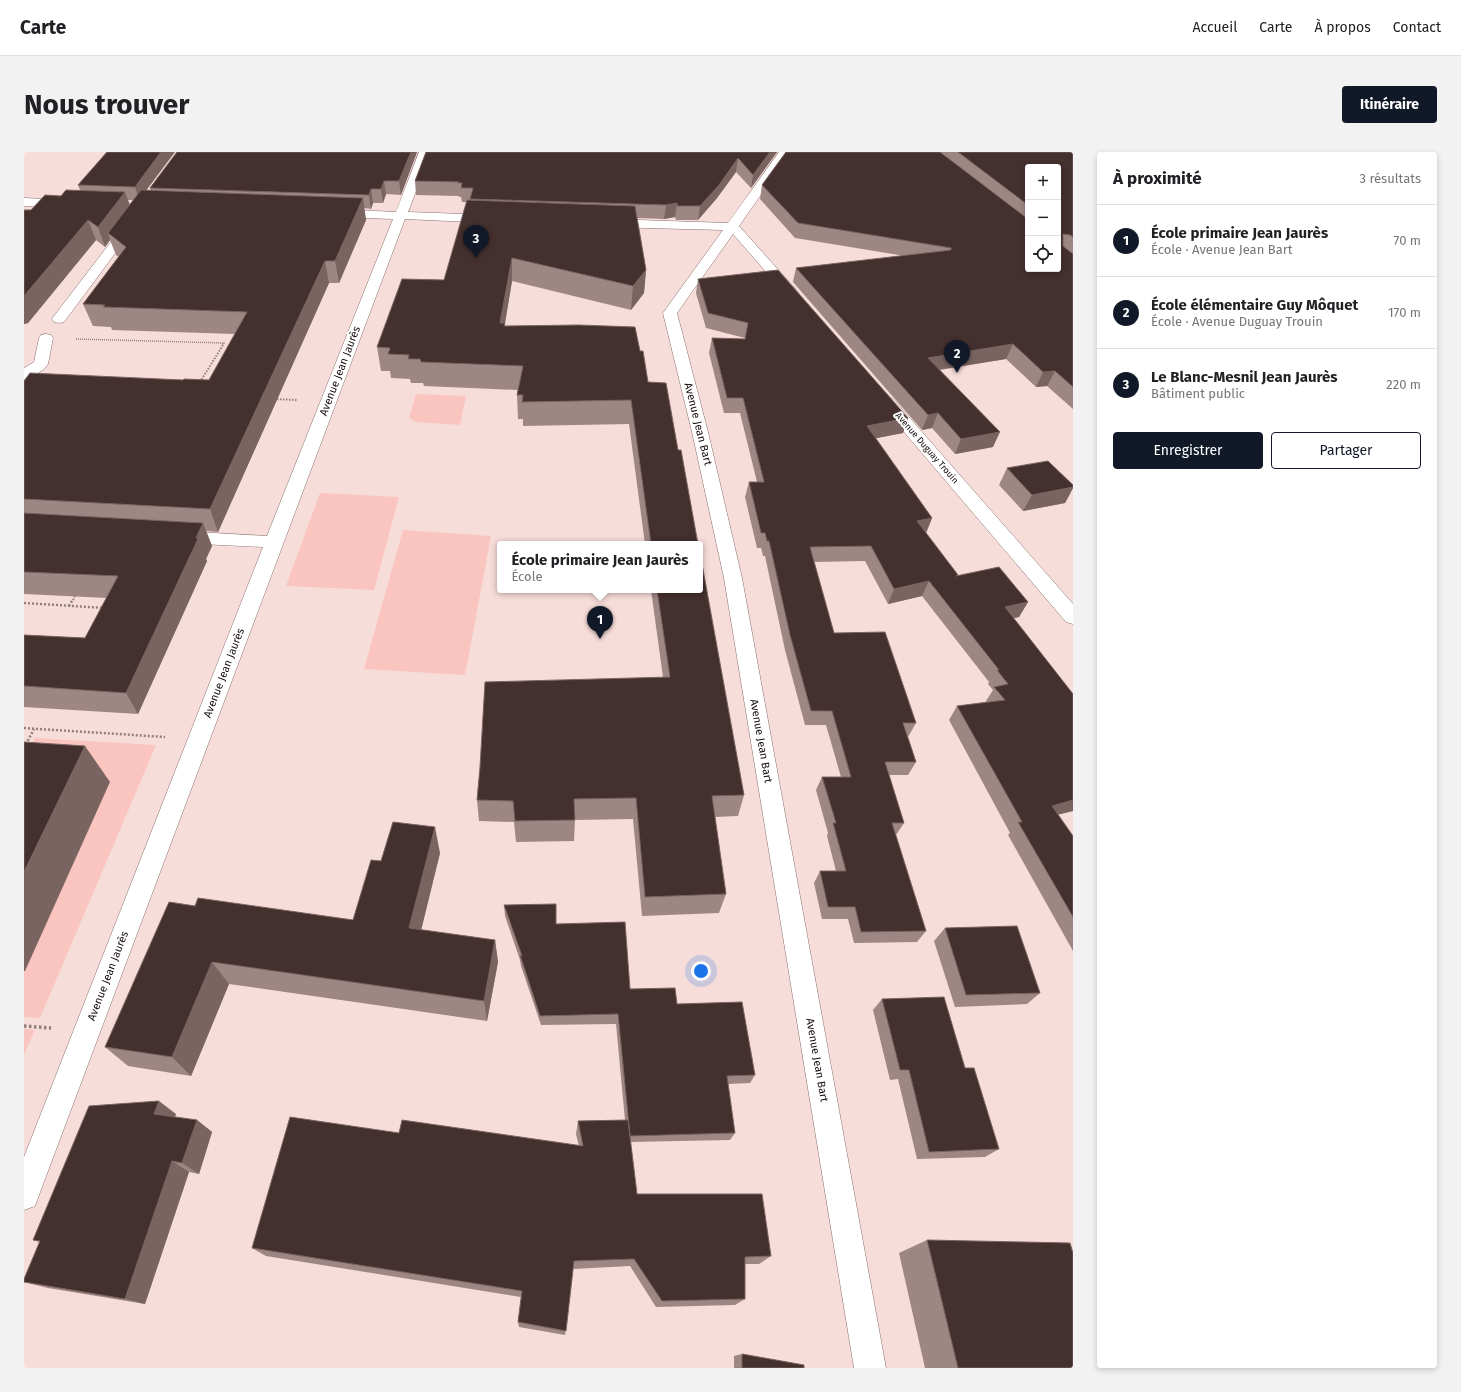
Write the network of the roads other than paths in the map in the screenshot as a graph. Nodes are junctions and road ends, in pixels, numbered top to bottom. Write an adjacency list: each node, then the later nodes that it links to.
1 (425, 152): 7 (street, Avenue Jean Jaurès)
2 (785, 152): 10 (street, Avenue Jean Bart)
3 (24, 202): 4 (street)
4 (79, 204)
5 (322, 213): 7 (street)
6 (138, 214): 12 (street)
7 (400, 215): 8 (street); 17 (street, Avenue Jean Jaurès)
8 (503, 219)
9 (597, 222): 10 (street)
10 (733, 227): 11 (street); 20 (street, Avenue Jean Bart)
11 (804, 306)
12 (58, 319)
13 (46, 338): 14 (street)
14 (24, 375)
15 (876, 390): 18 (street, Avenue Duguay Trouin)
16 (165, 536): 17 (street)
17 (273, 542): 19 (street, Avenue Jean Jaurès)
18 (1073, 617)
19 (24, 1195)
20 (870, 1368)

